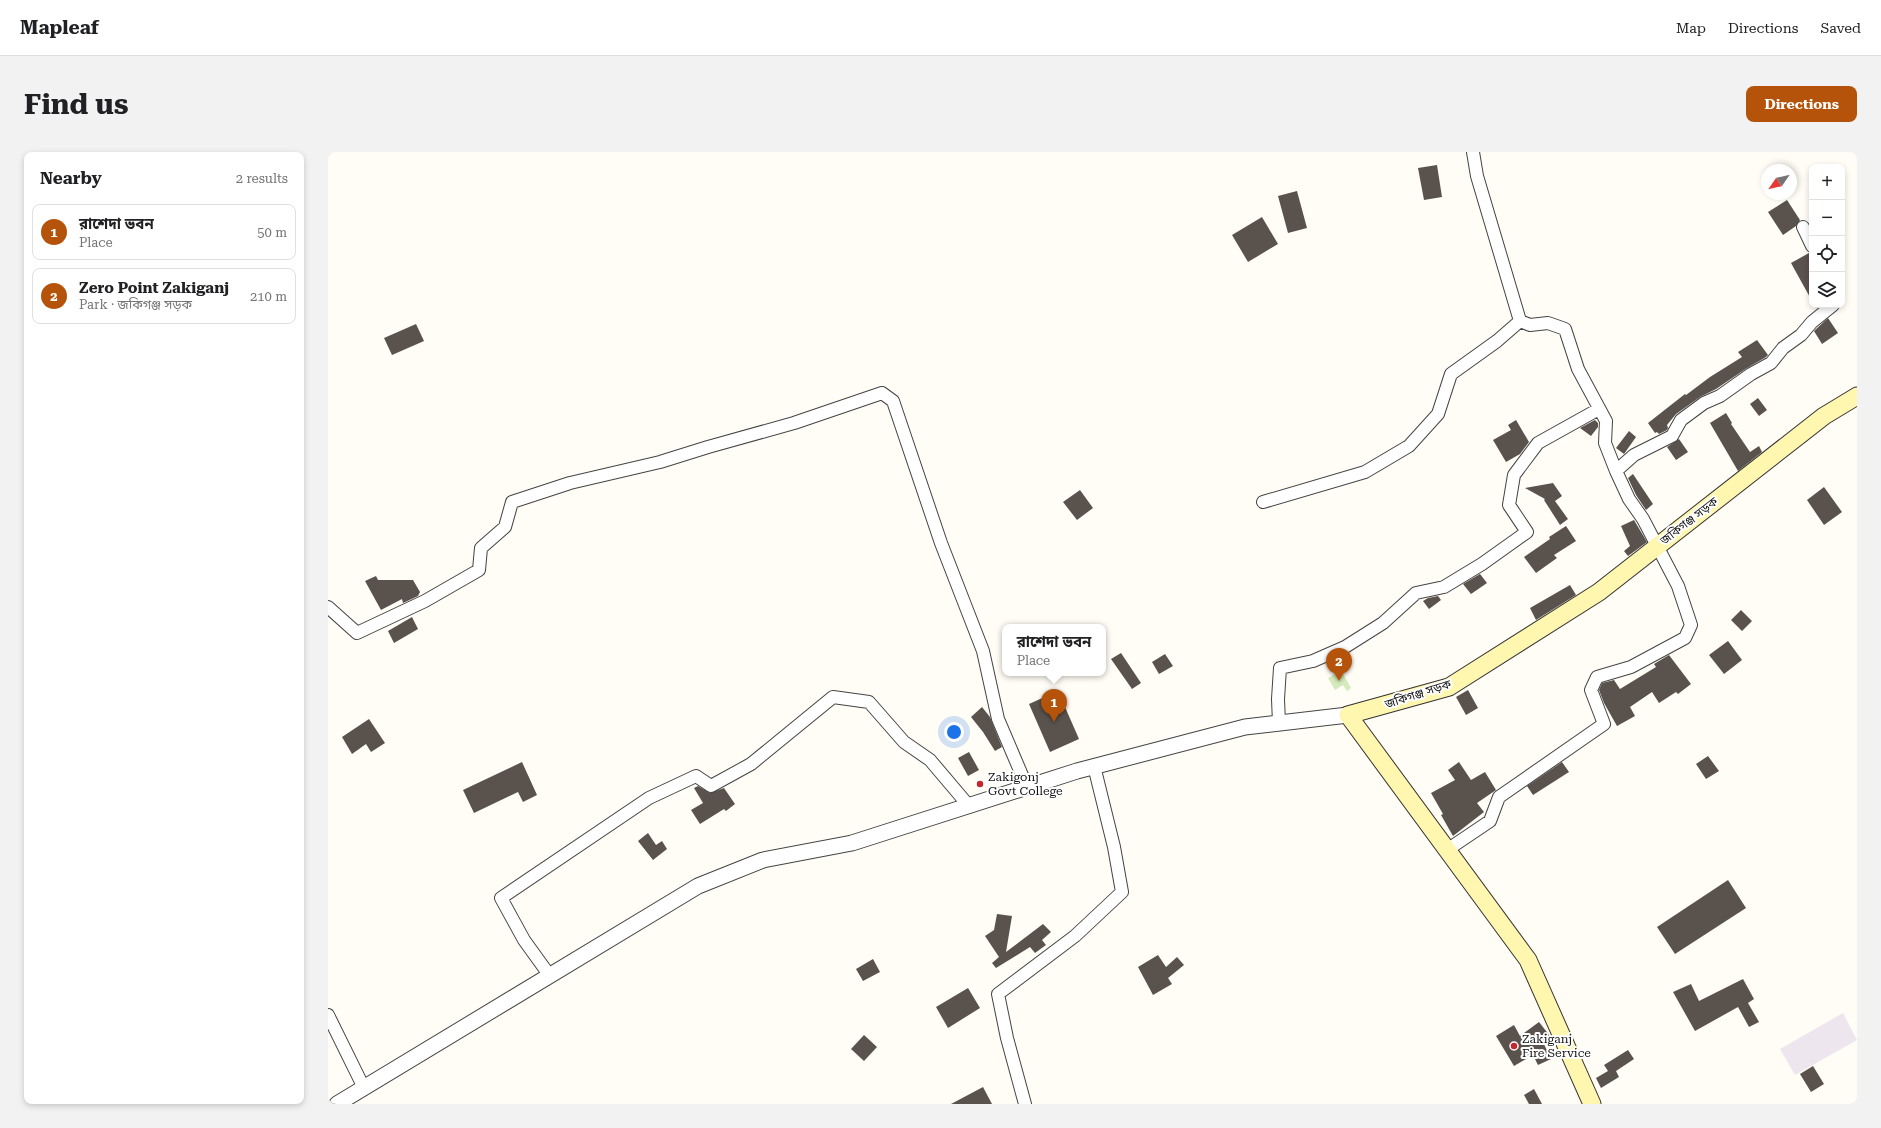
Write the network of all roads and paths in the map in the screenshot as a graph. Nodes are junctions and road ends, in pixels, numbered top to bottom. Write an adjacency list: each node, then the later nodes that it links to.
1 (1473, 152): 5 (street)
2 (1803, 227): 3 (street)
3 (1809, 240)
4 (1829, 308): 8 (street)
5 (1520, 320): 7 (street); 9 (street)
6 (1857, 396): 10 (main road, জকিগঞ্জ সড়ক)
7 (1599, 409): 8 (street); 13 (street)
8 (1616, 471): 10 (street)
9 (1263, 502)
10 (1657, 546): 12 (main road, জকিগঞ্জ সড়ক); 17 (street)
11 (328, 607): 15 (street)
12 (1348, 715): 13 (street); 17 (main road)
13 (1279, 723): 14 (street)
14 (1094, 766): 15 (street); 22 (street)
15 (1027, 787): 16 (street)
16 (969, 806): 18 (street); 18 (street)
17 (1447, 850): 23 (main road)
18 (550, 976): 20 (street)
19 (328, 1015): 20 (street)
20 (364, 1088): 21 (street)
21 (343, 1102)
22 (1024, 1104)
23 (1592, 1104)

